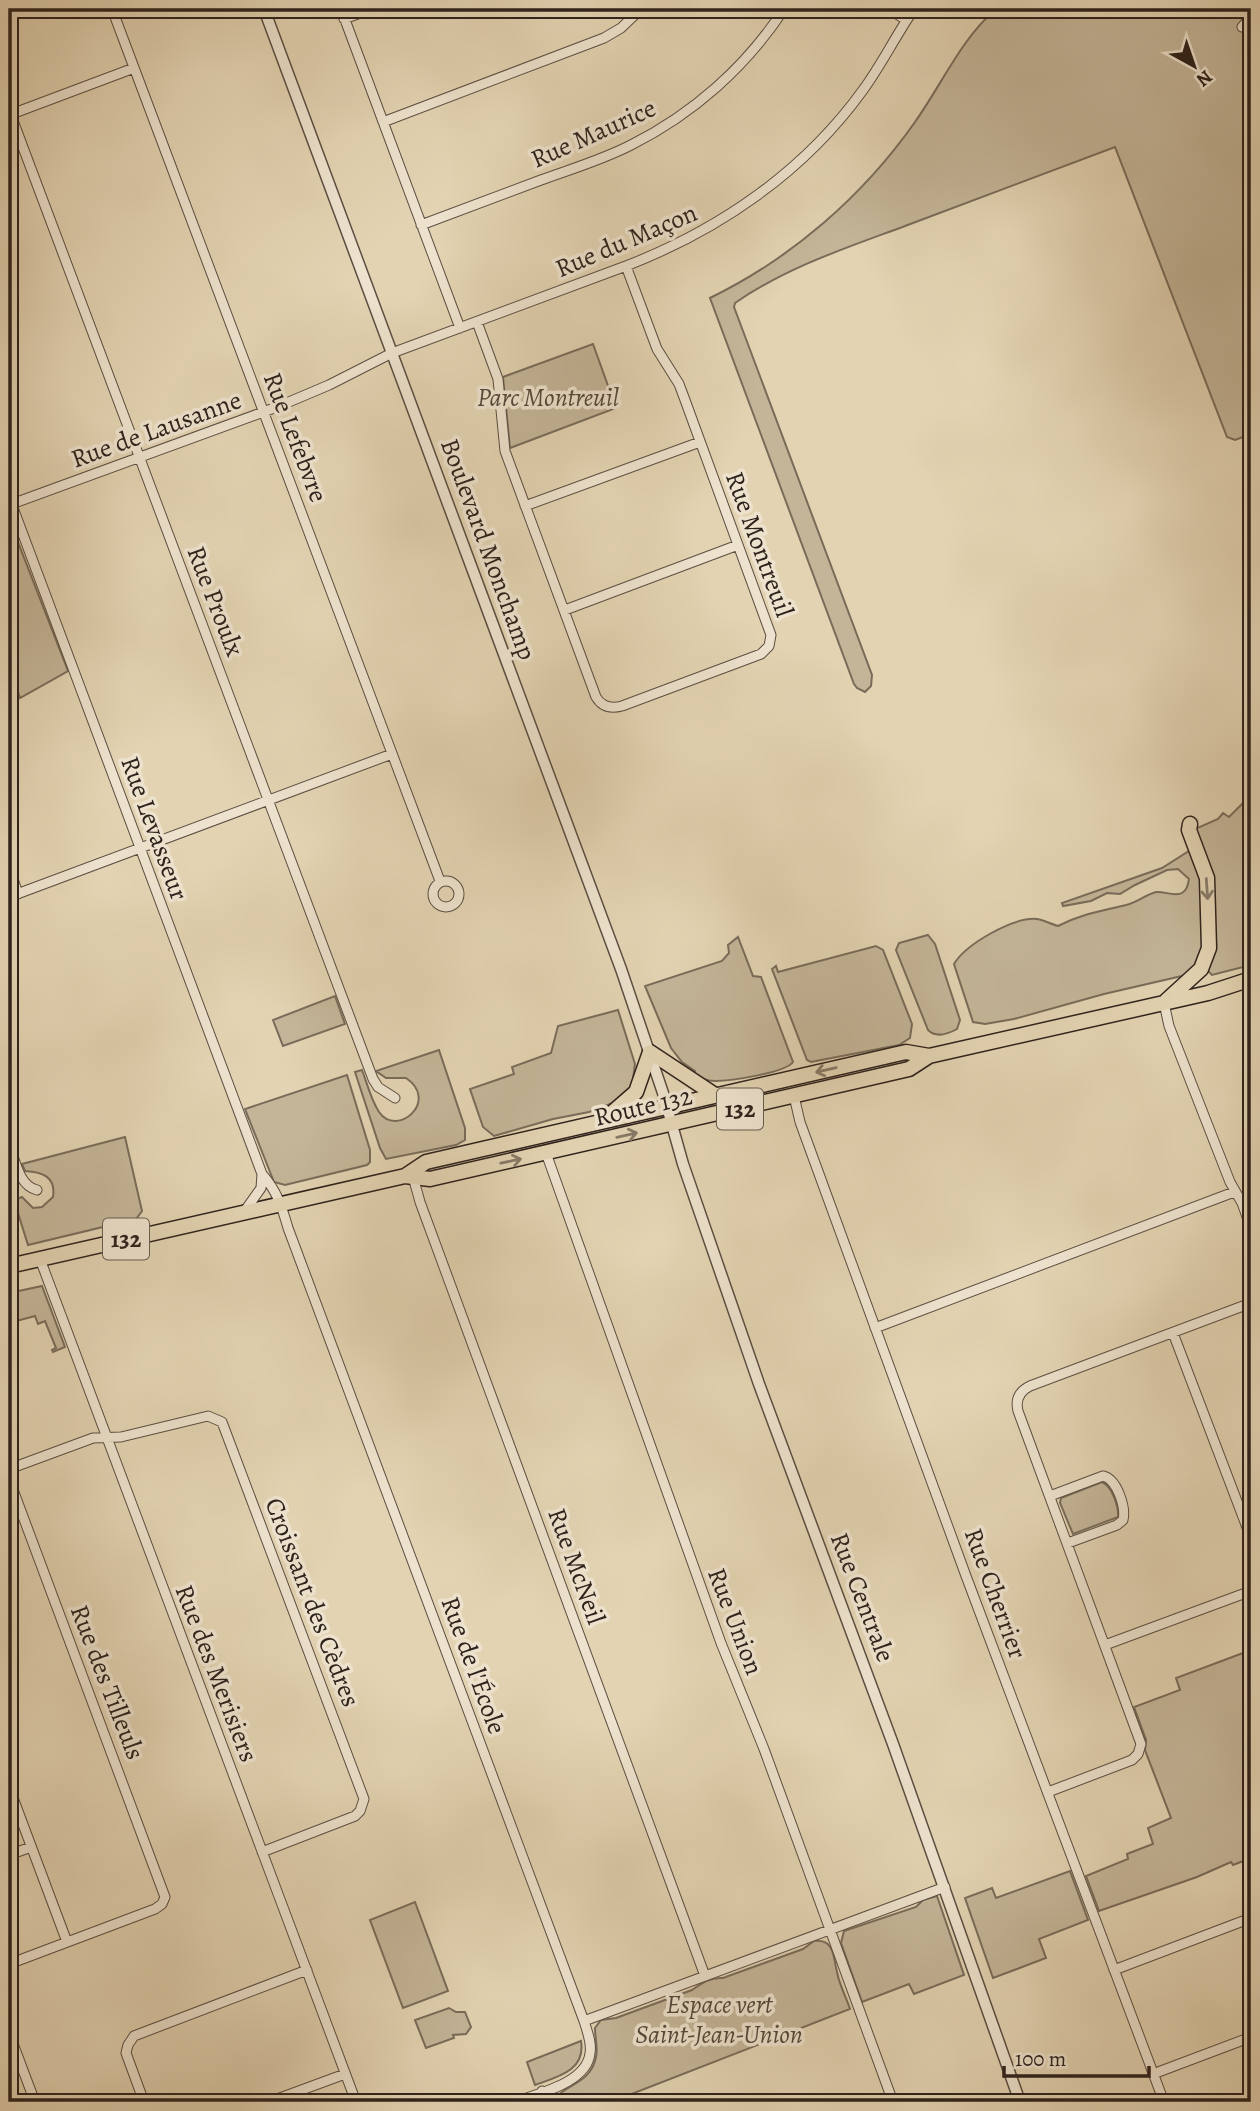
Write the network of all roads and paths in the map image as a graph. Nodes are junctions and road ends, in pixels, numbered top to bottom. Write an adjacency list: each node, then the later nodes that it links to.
1 (112, 9): 13 (street, Rue Lefebvre)
2 (264, 9): 20 (street, Boulevard Monchamp)
3 (341, 9): 10 (street)
4 (372, 9): 10 (street)
5 (641, 9): 15 (street)
6 (784, 9): 16 (street, Rue Maurice)
7 (889, 9): 11 (street)
8 (914, 9): 11 (street, Rue du Maçon)
9 (1251, 16): 12 (street)
10 (344, 19): 15 (street)
11 (906, 20): 17 (street, Rue du Maçon)
12 (1242, 27)
13 (134, 68): 14 (street); 21 (street, Rue Lefebvre)
14 (9, 113): 23 (street, Rue Proulx)
15 (383, 122): 16 (street)
16 (421, 225): 19 (street)
17 (626, 267): 18 (street, Rue du Maçon); 22 (street, Rue Montreuil)
18 (477, 322): 19 (street, Rue du Maçon); 25 (street, Rue Montreuil)
19 (460, 328): 20 (street, Rue du Maçon)
20 (393, 353): 21 (street, Rue de Lausanne); 39 (street, Boulevard Monchamp)
21 (263, 412): 23 (street, Rue de Lausanne); 28 (street, Rue Lefebvre)
22 (700, 442): 25 (street); 26 (street, Rue Montreuil)
23 (139, 457): 24 (street, Rue de Lausanne); 29 (street, Rue Proulx)
24 (10, 502): 31 (street, Rue Levasseur)
25 (525, 506): 27 (street, Rue Montreuil)
26 (738, 545): 27 (street); 27 (street, Rue Montreuil)
27 (565, 610)
28 (392, 754): 29 (street); 33 (street, Rue Lefebvre)
29 (268, 801): 31 (street); 43 (street, Rue Proulx)
30 (1189, 824): 38 (highway, one-way to 38)
31 (141, 849): 34 (street); 49 (street, Rue Levasseur)
32 (9, 867): 34 (street)
33 (440, 881)
34 (14, 895)
35 (1251, 979): 37 (highway, Route 132 / 132)
36 (1251, 986): 37 (highway, 132)
37 (1208, 993): 38 (highway, Route 132 / 132)
38 (1164, 1003): 40 (highway, Route 132 / 132); 52 (street)
39 (650, 1052): 41 (highway); 44 (street, Boulevard Monchamp); 45 (highway)
40 (929, 1056): 41 (highway, Route 132 / 132, one-way to 41); 42 (highway, Route 132 / 132)
41 (715, 1095): 44 (highway, Route 132 / 132)
42 (794, 1096): 46 (highway, Route 132 / 132); 59 (street, Rue Cherrier)
43 (395, 1098)
44 (667, 1107): 45 (highway, Route 132 / 132); 46 (street, Rue Centrale)
45 (604, 1120): 50 (highway, Route 132 / 132)
46 (672, 1124): 48 (highway, Route 132 / 132, one-way to 46); 74 (street, Rue Centrale)
47 (9, 1144): 51 (street)
48 (546, 1153): 50 (highway, Route 132 / 132, one-way to 48); 76 (street, Rue Union)
49 (262, 1174): 53 (street, Rue Levasseur); 54 (street)
50 (410, 1175): 53 (highway, Route 132 / 132); 81 (street, Rue McNeil)
51 (37, 1190)
52 (1234, 1192): 55 (street); 59 (street)
53 (282, 1204): 54 (highway, Route 132 / 132); 82 (street, Rue de l'École)
54 (244, 1212): 56 (highway, Route 132 / 132)
55 (1251, 1228)
56 (40, 1259): 57 (highway, Route 132 / 132); 61 (street, Rue des Merisiers)
57 (9, 1266)
58 (1251, 1303): 60 (street)
59 (875, 1328): 70 (street, Rue Cherrier)
60 (1173, 1333): 64 (street); 65 (street)
61 (106, 1436): 62 (street); 72 (street, Rue des Merisiers); 72 (street, Croissant des Cèdres)
62 (9, 1469)
63 (9, 1479): 77 (street, Rue des Tilleuls)
64 (1050, 1496): 66 (street); 66 (street)
65 (1251, 1538)
66 (1068, 1543): 68 (street)
67 (1251, 1591): 68 (street)
68 (1105, 1645): 70 (street)
69 (9, 1787): 71 (street)
70 (1048, 1791): 80 (street, Rue Cherrier)
71 (31, 1847): 73 (street); 77 (street)
72 (262, 1852): 79 (street, Rue des Merisiers)
73 (9, 1856)
74 (945, 1887): 76 (street); 95 (street, Rue Centrale)
75 (1251, 1919): 80 (street)
76 (830, 1929): 81 (street); 94 (street, Rue Union)
77 (67, 1942): 78 (street)
78 (9, 1964)
79 (307, 1970): 85 (street, Rue des Merisiers); 89 (street)
80 (1114, 1970): 86 (street, Rue Cherrier)
81 (705, 1976): 82 (street)
82 (584, 2021): 87 (street, Rue de l'École)
83 (9, 2033): 88 (street)
84 (1251, 2037): 86 (street)
85 (345, 2074): 90 (street); 91 (street, Rue des Merisiers)
86 (1153, 2074): 96 (street, Rue Cherrier)
87 (542, 2091): 92 (street, Rue de l'École); 93 (street)
88 (34, 2102)
89 (144, 2102)
90 (269, 2102)
91 (356, 2102)
92 (516, 2102)
93 (547, 2102)
94 (893, 2102)
95 (1020, 2102)
96 (1164, 2102)

